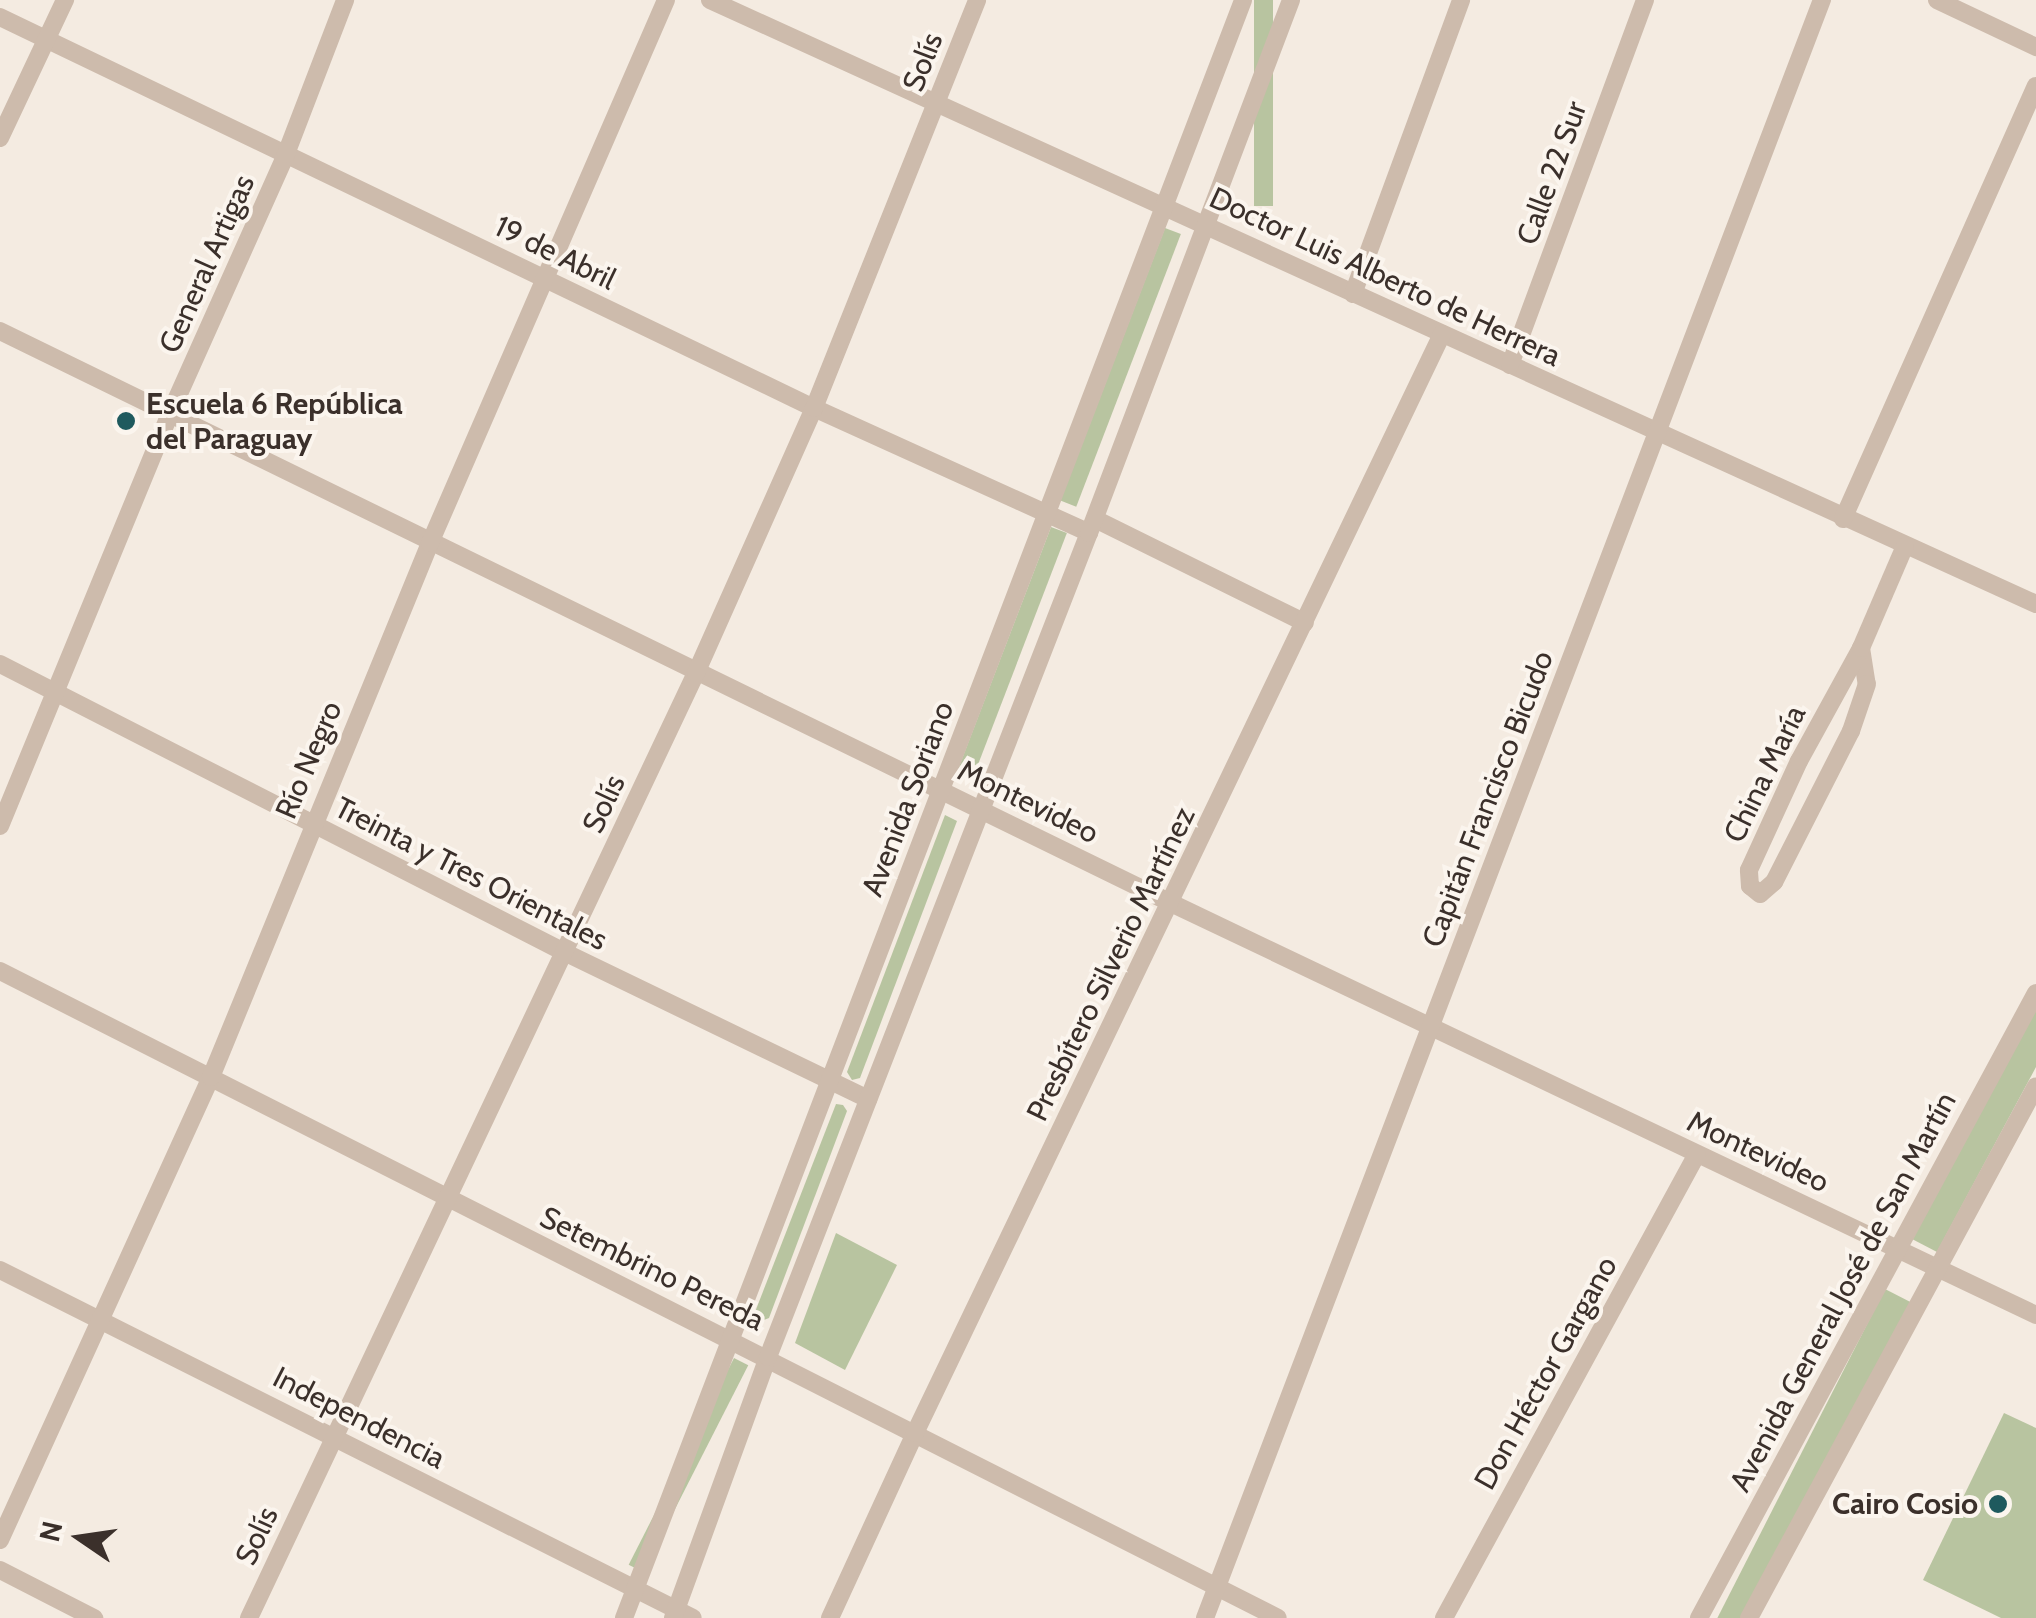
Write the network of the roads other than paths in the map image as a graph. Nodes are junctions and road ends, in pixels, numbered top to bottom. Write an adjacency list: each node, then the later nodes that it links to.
1 (66, 0): 13 (street)
2 (345, 0): 18 (street, General Artigas)
3 (666, 0): 21 (street, Río Negro)
4 (710, 0): 16 (street, Doctor Luis Alberto de Herrera)
5 (977, 0): 16 (street, Solís)
6 (1243, 0): 19 (street, Avenida Soriano)
7 (1290, 0): 20 (street)
8 (1461, 0): 22 (street)
9 (1645, 0): 25 (street, Calle 22 Sur)
10 (1822, 0): 28 (street, Capitán Francisco Bicudo)
11 (1937, 0): 14 (street)
12 (0, 17): 13 (street, 19 de Abril)
13 (47, 39): 17 (street); 18 (street, 19 de Abril)
14 (2036, 47)
15 (2036, 86): 30 (street)
16 (938, 100): 19 (street, Doctor Luis Alberto de Herrera); 26 (street, Solís)
17 (0, 138)
18 (286, 154): 21 (street, 19 de Abril); 27 (street, General Artigas)
19 (1164, 205): 20 (street, Doctor Luis Alberto de Herrera); 29 (street, Avenida Soriano)
20 (1207, 225): 22 (street, Doctor Luis Alberto de Herrera); 31 (street)
21 (544, 278): 26 (street, 19 de Abril); 32 (street, Río Negro)
22 (1353, 294): 24 (street, Doctor Luis Alberto de Herrera)
23 (0, 330): 27 (street, Montevideo)
24 (1442, 334): 25 (street, Doctor Luis Alberto de Herrera); 35 (street, Presbítero Silverio Martínez)
25 (1510, 365): 28 (street, Doctor Luis Alberto de Herrera)
26 (814, 408): 29 (street, 19 de Abril); 38 (street, Solís)
27 (170, 416): 32 (street, Montevideo); 39 (street, General Artigas)
28 (1656, 432): 30 (street, Doctor Luis Alberto de Herrera); 48 (street, Capitán Francisco Bicudo)
29 (1047, 514): 31 (street, 19 de Abril); 40 (street, Avenida Soriano)
30 (1843, 519): 33 (street, Doctor Luis Alberto de Herrera)
31 (1092, 526): 35 (street, 19 de Abril); 41 (street)
32 (430, 543): 38 (street, Montevideo); 42 (street, Río Negro)
33 (1905, 546): 34 (street, Doctor Luis Alberto de Herrera); 36 (street, China María)
34 (2036, 604)
35 (1304, 623): 44 (street, Presbítero Silverio Martínez)
36 (1861, 648): 36 (street, China María)
37 (0, 664): 39 (street, Treinta y Tres Orientales)
38 (696, 673): 40 (street, Montevideo); 45 (street, Solís)
39 (58, 691): 42 (street, Treinta y Tres Orientales); 43 (street, General Artigas)
40 (942, 789): 41 (street, Montevideo); 50 (street, Avenida Soriano)
41 (980, 808): 44 (street, Montevideo); 52 (street)
42 (312, 824): 45 (street, Treinta y Tres Orientales); 49 (street, Río Negro)
43 (0, 826)
44 (1171, 903): 48 (street, Montevideo); 62 (street, Presbítero Silverio Martínez)
45 (564, 952): 50 (street, Treinta y Tres Orientales); 54 (street, Solís)
46 (0, 971): 49 (street, Setembrino Pereda)
47 (2036, 993): 55 (street, Avenida General José de San Martín)
48 (1431, 1028): 53 (street, Montevideo); 66 (street, Capitán Francisco Bicudo)
49 (211, 1078): 54 (street, Setembrino Pereda); 59 (street, Río Negro)
50 (830, 1081): 52 (street, Treinta y Tres Orientales); 60 (street, Avenida Soriano)
51 (2036, 1086): 57 (street)
52 (868, 1099): 61 (street)
53 (1697, 1154): 55 (street, Montevideo); 75 (street, Don Héctor Gargano)
54 (447, 1199): 60 (street, Setembrino Pereda); 63 (street, Solís)
55 (1897, 1248): 57 (street, Montevideo); 76 (street, Avenida General José de San Martín)
56 (0, 1270): 59 (street, Independencia)
57 (1940, 1270): 58 (street, Montevideo); 77 (street)
58 (2036, 1315)
59 (100, 1319): 63 (street, Independencia); 64 (street, Río Negro)
60 (732, 1338): 61 (street, Setembrino Pereda); 67 (street, Avenida Soriano)
61 (768, 1357): 62 (street, Setembrino Pereda); 68 (street)
62 (915, 1432): 66 (street, Setembrino Pereda); 72 (street, Presbítero Silverio Martínez)
63 (334, 1436): 67 (street, Independencia); 70 (street, Solís)
64 (0, 1540)
65 (0, 1570): 69 (street)
66 (1217, 1588): 73 (street, Capitán Francisco Bicudo); 74 (street, Setembrino Pereda)
67 (635, 1589): 68 (street, Independencia); 71 (street, Avenida Soriano)
68 (680, 1615)
69 (94, 1618)
70 (250, 1618)
71 (624, 1618)
72 (830, 1618)
73 (1205, 1618)
74 (1278, 1618)
75 (1444, 1618)
76 (1699, 1618)
77 (1749, 1618)

